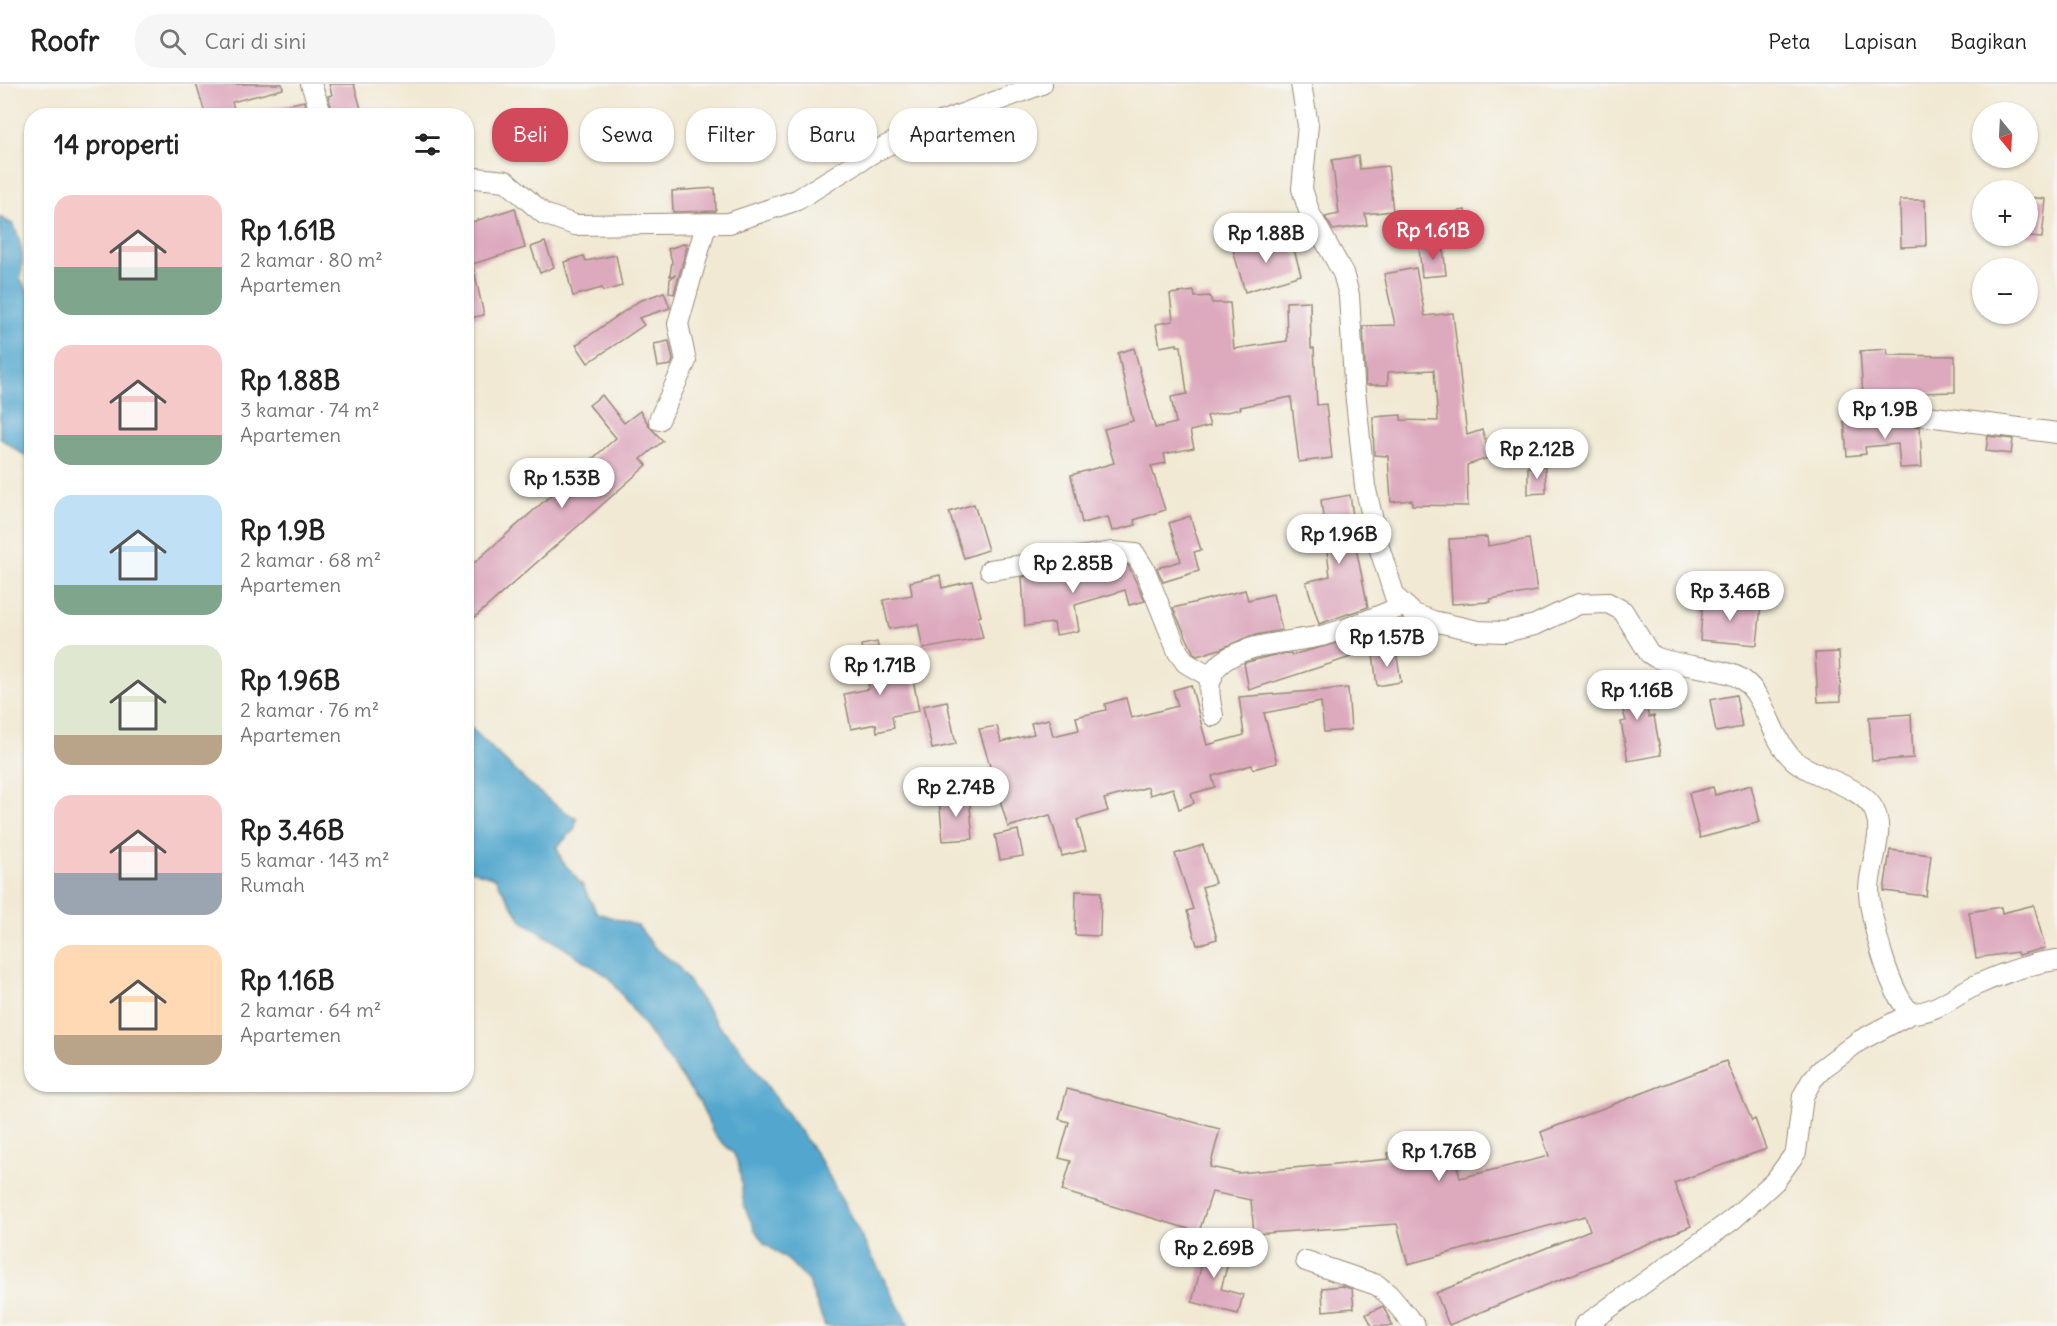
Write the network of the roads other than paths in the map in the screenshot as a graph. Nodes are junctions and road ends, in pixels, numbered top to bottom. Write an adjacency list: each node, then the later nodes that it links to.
1 (311, 84): 4 (street)
2 (1042, 84): 6 (street)
3 (1300, 84): 11 (street)
4 (319, 108)
5 (474, 178): 6 (street)
6 (706, 225): 8 (street)
7 (1851, 406): 9 (street)
8 (660, 420)
9 (2057, 433)
10 (990, 570): 12 (street)
11 (1403, 606): 12 (street); 15 (street)
12 (1212, 678): 13 (street)
13 (1213, 716)
14 (2057, 960): 15 (street)
15 (1911, 1013): 18 (street)
16 (1306, 1262): 17 (street)
17 (1415, 1326)
18 (1584, 1326)

